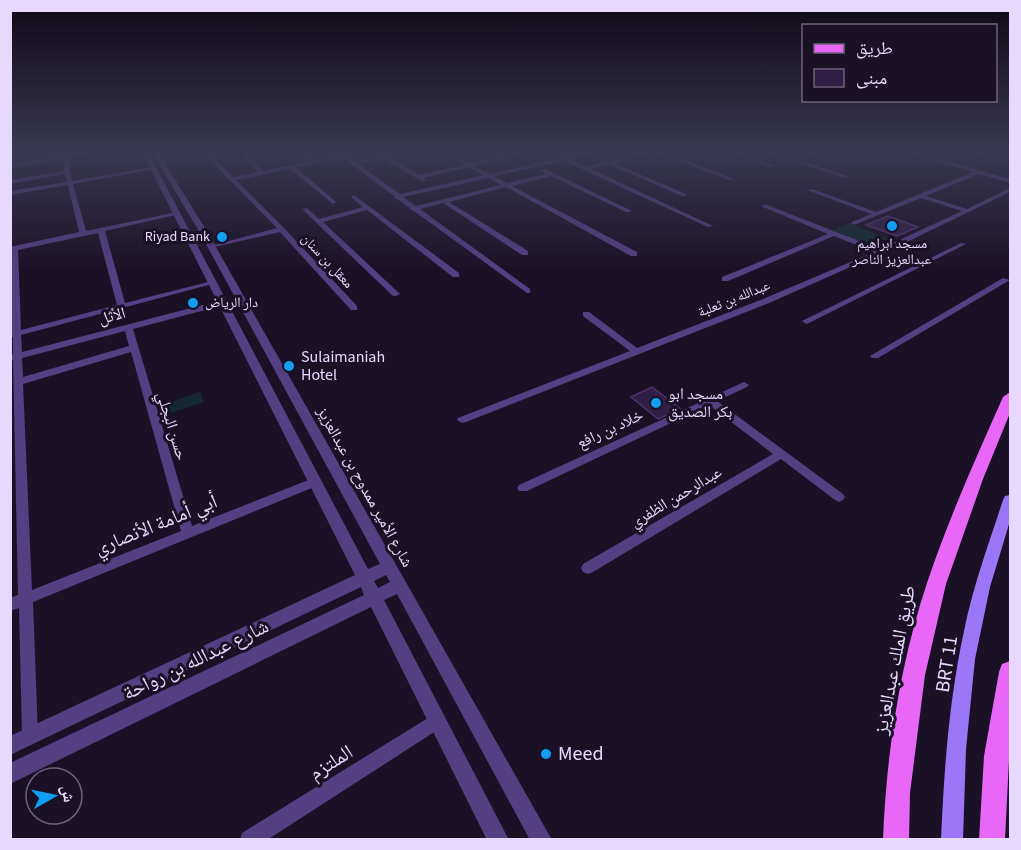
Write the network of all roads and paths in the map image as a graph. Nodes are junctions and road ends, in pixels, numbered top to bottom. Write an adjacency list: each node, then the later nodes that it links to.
1 (72, 192): 35 (street)
2 (165, 192): 28 (street)
3 (179, 192): 38 (street, شارع الأمير ممدوح بن عبدالعزيز)
4 (244, 192): 34 (street, معقل بن سنان)
5 (321, 192): 21 (street)
6 (392, 192): 19 (street)
7 (417, 192): 19 (street)
8 (480, 192): 20 (street)
9 (518, 192): 42 (street)
10 (588, 192): 27 (street)
11 (634, 192): 32 (street)
12 (676, 192): 16 (street)
13 (815, 192): 29 (street)
14 (932, 192): 17 (street)
15 (1007, 192): 26 (street, عبدالله بن ثعلبة)
16 (684, 195)
17 (921, 196): 26 (street); 29 (street)
18 (354, 197): 23 (street)
19 (396, 197): 24 (street)
20 (444, 201): 24 (street); 41 (street)
21 (333, 202)
22 (765, 206): 36 (street)
23 (368, 208): 30 (street); 43 (street)
24 (413, 209): 47 (street)
25 (305, 210): 30 (street)
26 (965, 210): 40 (street, عبدالله بن ثعلبة)
27 (628, 211)
28 (177, 214): 33 (street); 46 (street)
29 (877, 214): 31 (street)
30 (318, 221): 48 (street)
31 (854, 223)
32 (710, 226)
33 (101, 230): 35 (street); 50 (street)
34 (282, 230): 38 (street); 51 (street, معقل بن سنان)
35 (83, 233): 39 (street)
36 (833, 234): 40 (street); 44 (street)
37 (963, 244): 53 (street)
38 (212, 247): 71 (street, شارع الأمير ممدوح بن عبدالعزيز)
39 (12, 248): 55 (street)
40 (880, 252): 57 (street, عبدالله بن ثعلبة)
41 (525, 253)
42 (634, 254)
43 (456, 275)
44 (725, 279)
45 (1006, 280): 58 (street)
46 (212, 283): 49 (street); 50 (street)
47 (527, 291)
48 (396, 294)
49 (221, 303): 54 (street, الأثل); 66 (street)
50 (122, 307): 55 (street)
51 (354, 308)
52 (585, 315): 57 (street)
53 (806, 321)
54 (128, 327): 56 (street, حسن البجلي); 59 (street, الأثل)
55 (14, 335): 59 (street)
56 (133, 348): 60 (street); 70 (street, حسن البجلي)
57 (637, 352): 64 (street, عبدالله بن ثعلبة)
58 (875, 356)
59 (14, 357): 60 (street)
60 (18, 382): 75 (street)
61 (744, 385): 63 (street, خلاد بن رافع)
62 (1011, 397): 86 (main road, طريق الملك عبدالعزيز)
63 (710, 402): 65 (street); 67 (street, خلاد بن رافع)
64 (462, 420)
65 (781, 454): 68 (street); 72 (street, عبدالرحمن الظفري)
66 (315, 483): 70 (street, أبي أمامة الأنصاري); 73 (street)
67 (523, 488)
68 (839, 497)
69 (1011, 500): 87 (main road, BRT 11)
70 (188, 533): 75 (street, أبي أمامة الأنصاري)
71 (390, 566): 73 (street, شارع عبدالله بن رواحة); 74 (street, شارع الأمير ممدوح بن عبدالعزيز)
72 (588, 568)
73 (363, 579): 76 (street); 80 (street, شارع عبدالله بن رواحة)
74 (400, 585): 76 (street, شارع عبدالله بن رواحة); 85 (street, شارع الأمير ممدوح بن عبدالعزيز)
75 (26, 599): 77 (street, أبي أمامة الأنصاري); 80 (street)
76 (374, 599): 79 (street); 82 (street, شارع عبدالله بن رواحة)
77 (10, 606)
78 (1011, 672): 88 (main road)
79 (436, 721): 83 (street, الملتزم); 84 (street)
80 (30, 736): 81 (street, شارع عبدالله بن رواحة)
81 (10, 746)
82 (10, 774)
83 (249, 840)
84 (499, 840)
85 (542, 840)
86 (896, 840)
87 (951, 840)
88 (992, 840)

